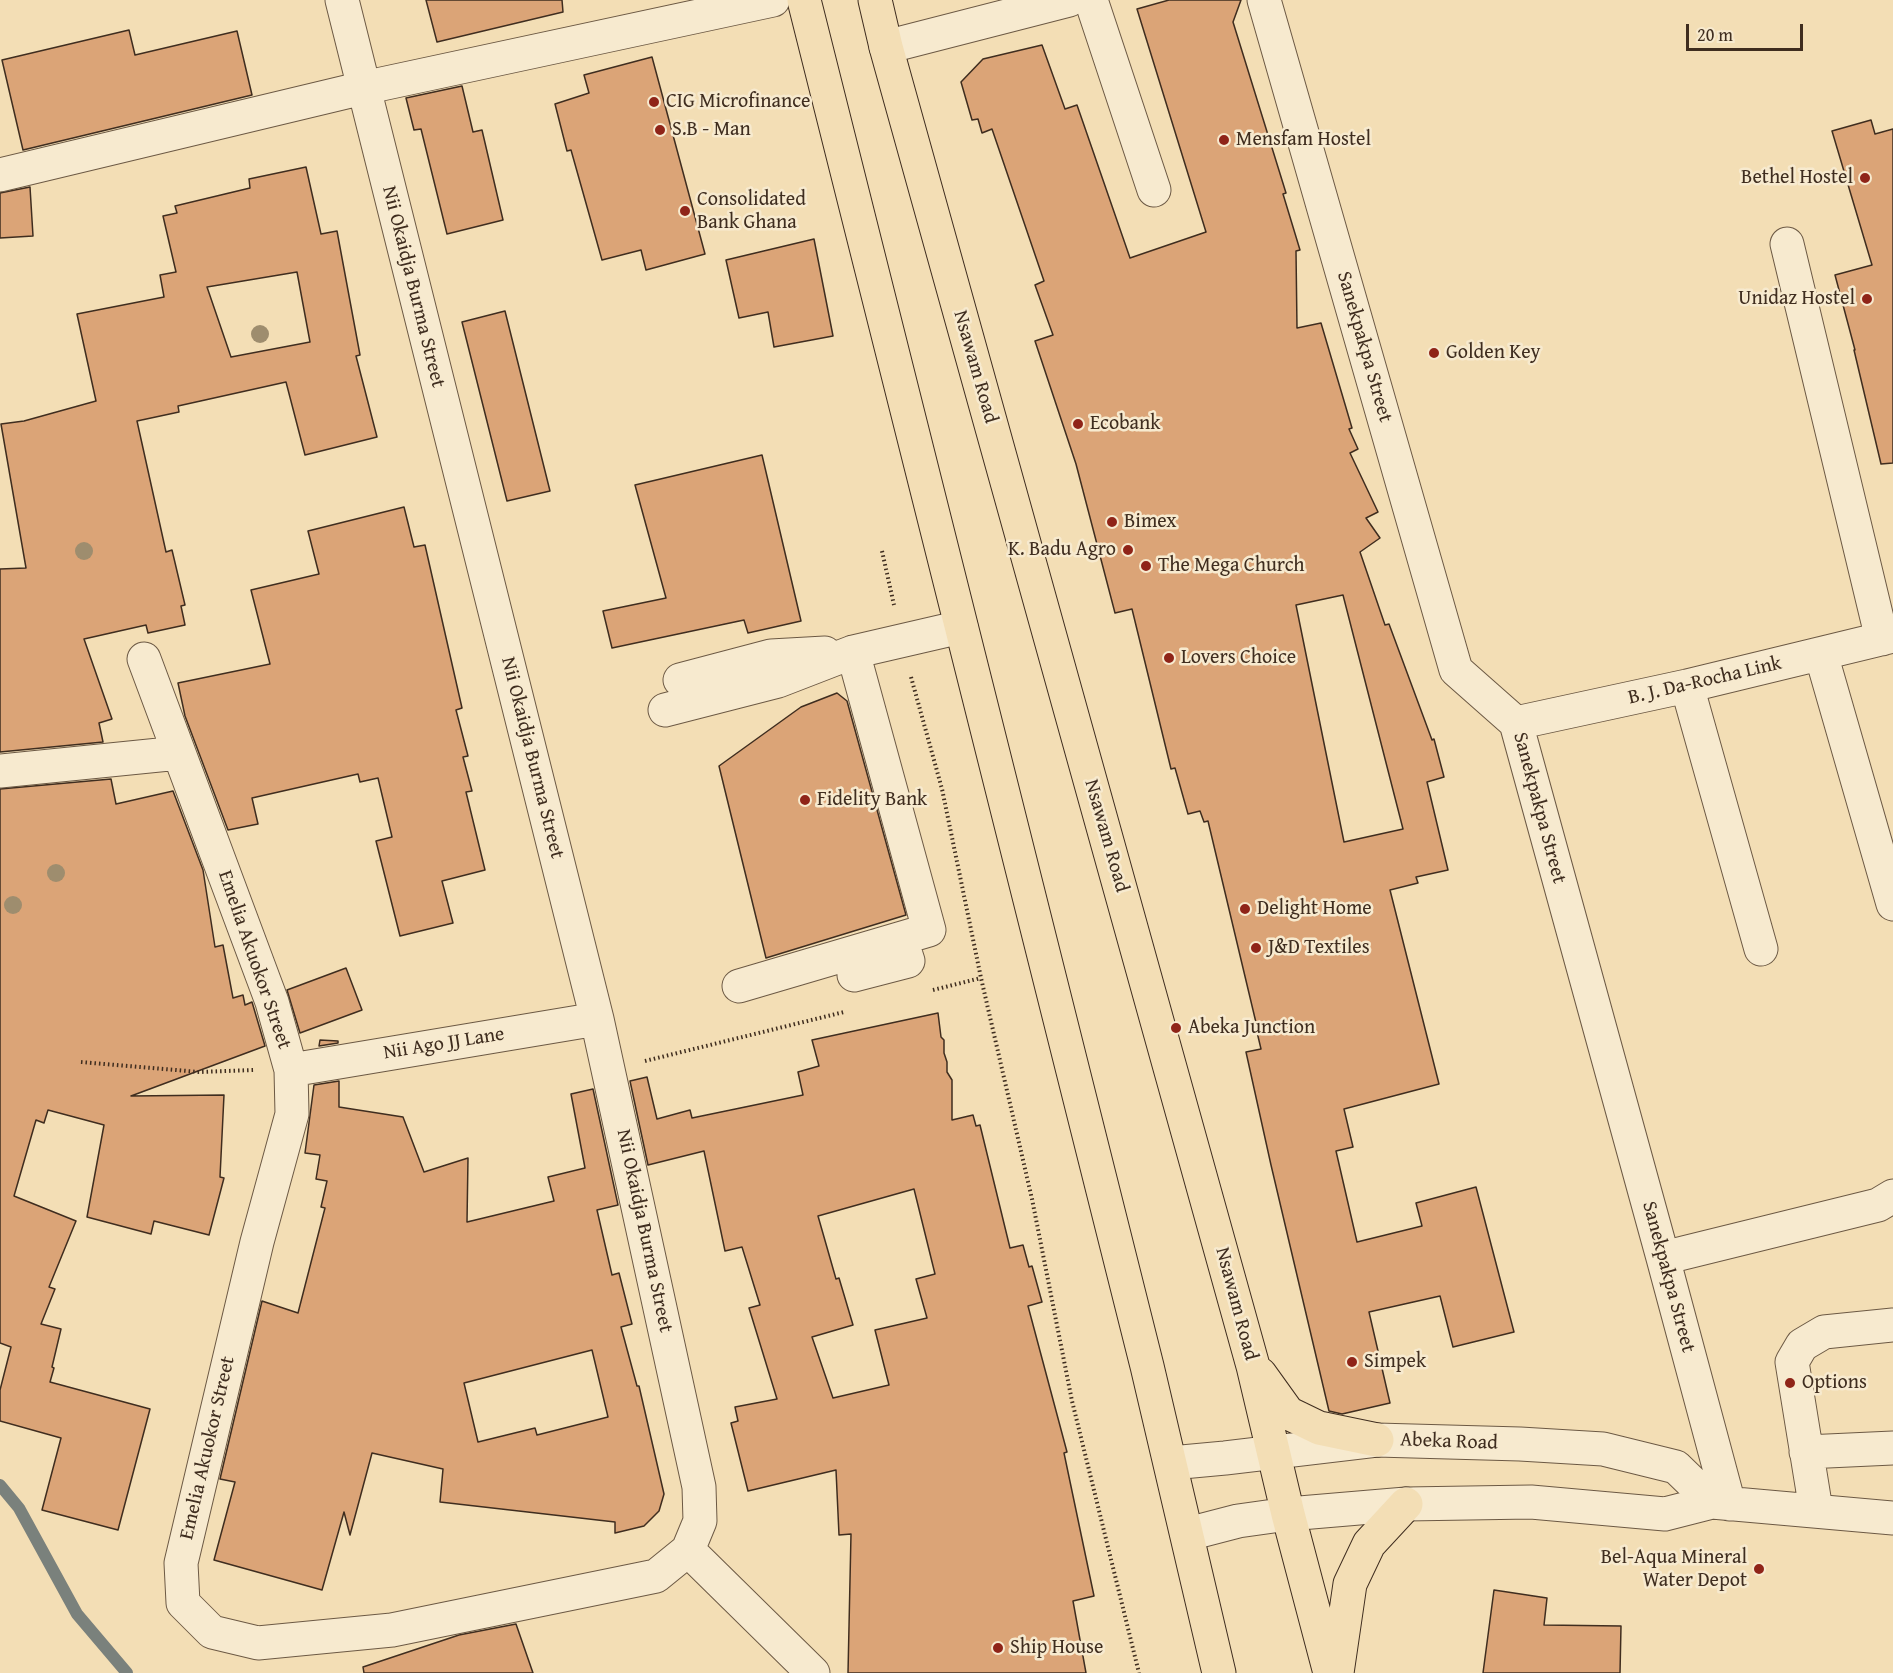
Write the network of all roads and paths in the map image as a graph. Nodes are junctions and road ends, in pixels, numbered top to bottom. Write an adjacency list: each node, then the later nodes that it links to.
1 (342, 0): 9 (street, Nii Okaidja Burma Street)
2 (773, 0): 9 (street)
3 (804, 0): 14 (highway)
4 (875, 0): 8 (highway, Nsawam Road)
5 (1069, 0): 8 (street)
6 (1091, 0): 11 (street)
7 (1264, 0): 23 (street, Sanekpakpa Street)
8 (885, 47): 39 (highway, Nsawam Road)
9 (363, 88): 10 (street); 32 (street, Nii Okaidja Burma Street)
10 (0, 175)
11 (1154, 190)
12 (1787, 244): 15 (street)
13 (882, 551): 16 (path)
14 (961, 627): 16 (street); 44 (highway)
15 (1888, 638): 18 (street, B. J. Da-Rocha Link)
16 (901, 640): 17 (street); 28 (path)
17 (853, 652): 20 (street); 22 (street); 30 (street)
18 (1821, 654): 21 (street, B. J. Da-Rocha Link); 26 (street)
19 (144, 659): 24 (street, Emelia Akuokor Street)
20 (680, 680)
21 (1687, 686): 23 (street, B. J. Da-Rocha Link); 27 (street)
22 (665, 710)
23 (1516, 723): 37 (street, Sanekpakpa Street)
24 (179, 753): 25 (street); 34 (street, Emelia Akuokor Street)
25 (0, 771)
26 (1893, 904)
27 (1761, 949)
28 (981, 978): 29 (path); 53 (path)
29 (930, 990)
30 (750, 993)
31 (850, 1010): 35 (path)
32 (597, 1019): 34 (street, Nii Ago JJ Lane); 35 (street, Nii Okaidja Burma Street)
33 (81, 1062): 34 (path)
34 (291, 1070): 51 (street, Emelia Akuokor Street)
35 (609, 1070): 51 (street, Nii Okaidja Burma Street)
36 (1893, 1196): 37 (street)
37 (1663, 1258): 45 (street, Sanekpakpa Street)
38 (1893, 1325): 43 (street)
39 (1253, 1366): 40 (highway); 42 (highway, Nsawam Road)
40 (1377, 1440): 42 (street, Abeka Road); 45 (street, Abeka Road)
41 (1893, 1448): 43 (street)
42 (1273, 1452): 44 (street, Abeka Road); 48 (highway, Nsawam Road)
43 (1806, 1452): 47 (street)
44 (1171, 1463): 50 (highway)
45 (1720, 1503): 46 (street); 47 (street)
46 (1406, 1504): 48 (street); 56 (highway)
47 (1816, 1510): 49 (street)
48 (1288, 1514): 50 (street); 55 (highway, Nsawam Road)
49 (1893, 1518)
50 (1188, 1534): 54 (highway)
51 (694, 1535): 52 (street)
52 (813, 1673)
53 (1138, 1673)
54 (1219, 1673)
55 (1330, 1673)
56 (1337, 1673)

